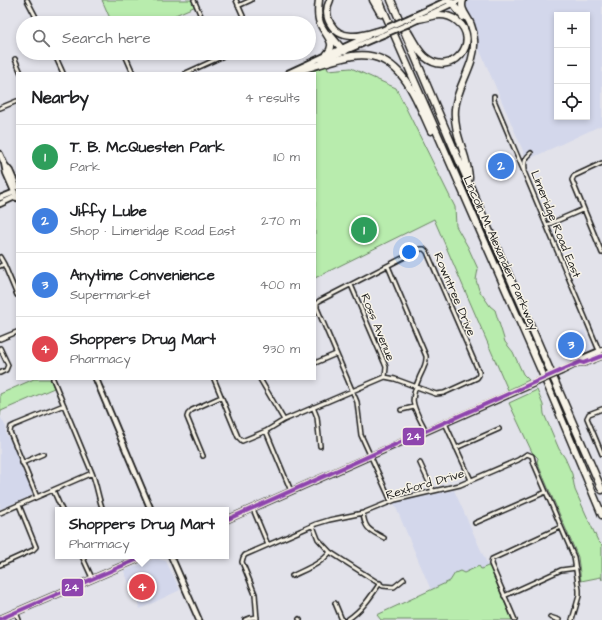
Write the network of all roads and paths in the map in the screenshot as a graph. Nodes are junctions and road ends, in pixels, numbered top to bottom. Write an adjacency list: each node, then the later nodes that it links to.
1 (27, 0): 15 (street)
2 (194, 0): 16 (street)
3 (236, 0): 13 (street)
4 (251, 0): 13 (street)
5 (330, 0): 20 (highway)
6 (373, 0): 22 (highway)
7 (379, 0): 22 (highway, Lincoln M. Alexander Parkway)
8 (391, 0): 14 (highway, Lincoln M. Alexander Parkway)
9 (460, 0): 11 (main road)
10 (463, 0): 21 (highway)
11 (450, 2): 18 (main road); 19 (main road); 21 (highway)
12 (319, 3): 23 (highway); 24 (highway)
13 (238, 6): 17 (street)
14 (398, 15): 18 (highway); 46 (highway, Lincoln M. Alexander Parkway)
15 (35, 16)
16 (201, 16)
17 (243, 16)
18 (418, 19): 19 (main road)
19 (410, 20): 20 (main road, bridge)
20 (382, 31): 23 (main road)
21 (473, 36): 46 (highway)
22 (397, 42): 52 (highway, Lincoln M. Alexander Parkway)
23 (343, 50): 24 (main road); 31 (main road)
24 (328, 54): 30 (main road)
25 (15, 59): 32 (street)
26 (57, 60): 33 (street)
27 (127, 60): 34 (street)
28 (215, 60): 35 (street)
29 (315, 60): 36 (main road)
30 (316, 60)
31 (301, 70): 37 (main road); 52 (highway)
32 (21, 72)
33 (63, 72)
34 (133, 72)
35 (188, 72)
36 (290, 72)
37 (297, 72)
38 (494, 96): 45 (street, Limeridge Road East)
39 (16, 101): 40 (street)
40 (0, 108)
41 (531, 153): 45 (street)
42 (0, 154): 43 (main road)
43 (4, 163): 47 (main road); 48 (main road)
44 (602, 164): 51 (street)
45 (527, 177): 53 (street, Limeridge Road East)
46 (469, 182): 98 (highway, Lincoln M. Alexander Parkway)
47 (16, 185)
48 (16, 195): 49 (main road); 50 (main road)
49 (0, 198)
50 (0, 204)
51 (584, 209): 53 (street); 54 (street)
52 (470, 210): 111 (highway, Lincoln M. Alexander Parkway)
53 (546, 225): 63 (street, Limeridge Road East)
54 (602, 253)
55 (0, 257): 56 (street)
56 (2, 265): 59 (street)
57 (388, 266): 58 (street, Rowntree Drive); 74 (street); 74 (street, Rowntree Drive)
58 (351, 285): 64 (street, Rowntree Drive); 69 (street, Ross Avenue)
59 (16, 293)
60 (16, 332): 61 (street)
61 (0, 339)
62 (0, 348): 68 (street)
63 (600, 350): 65 (street, Limeridge Road East); 66 (main road)
64 (336, 354): 67 (street); 75 (street, Rowntree Drive)
65 (602, 357): 66 (main road)
66 (580, 362): 83 (main road, bridge)
67 (316, 363)
68 (0, 373)
69 (385, 377): 74 (street, Rowntree Drive); 75 (street)
70 (53, 380): 77 (street)
71 (96, 380): 107 (main road)
72 (214, 380): 76 (street)
73 (261, 380): 82 (street)
74 (415, 387): 78 (street)
75 (352, 390): 79 (street); 92 (street, Rowntree Drive)
76 (221, 397): 85 (street); 91 (street)
77 (64, 405): 93 (street); 95 (street)
78 (414, 407): 81 (street); 86 (street)
79 (313, 408): 82 (street); 87 (street)
80 (602, 408): 90 (street)
81 (401, 410)
82 (284, 420): 85 (street)
83 (445, 423): 86 (main road); 88 (street)
84 (499, 428): 88 (street)
85 (266, 431): 99 (street)
86 (426, 431): 92 (main road)
87 (320, 446)
88 (456, 448): 96 (street)
89 (43, 454): 93 (street)
90 (602, 454)
91 (203, 456)
92 (370, 456): 99 (main road); 103 (street, Rowntree Drive)
93 (22, 463): 102 (street)
94 (420, 464): 100 (street)
95 (92, 472): 97 (street); 106 (street)
96 (471, 480): 100 (street, Rexford Drive); 101 (street, Rexford Drive)
97 (53, 490): 102 (street); 105 (street)
98 (602, 490)
99 (292, 491): 108 (main road)
100 (433, 491): 103 (street, Rexford Drive)
101 (546, 492): 113 (street); 115 (street, Rexford Drive)
102 (37, 497): 104 (street)
103 (391, 501): 110 (street, Rexford Drive)
104 (19, 505): 109 (street); 122 (street)
105 (61, 507)
106 (102, 507)
107 (150, 507)
108 (253, 508): 112 (main road); 117 (street)
109 (0, 513)
110 (363, 514): 114 (street, Rexford Drive); 116 (street)
111 (602, 515)
112 (229, 519)
113 (475, 523)
114 (313, 526): 117 (street, Rexford Drive); 118 (street)
115 (561, 527): 123 (street, Rexford Drive); 128 (street)
116 (384, 538)
117 (268, 545): 133 (street, Rexford Drive)
118 (330, 552): 124 (street); 127 (street)
119 (83, 559): 125 (street)
120 (138, 559): 125 (main road)
121 (172, 559): 135 (main road)
122 (0, 565)
123 (576, 568): 128 (street); 141 (street, Rexford Drive)
124 (292, 576)
125 (92, 578): 130 (main road)
126 (404, 579): 127 (street)
127 (380, 583): 138 (street)
128 (504, 596): 139 (street)
129 (335, 603): 137 (street)
130 (16, 612): 132 (main road); 134 (street)
131 (550, 617): 140 (street)
132 (0, 619)
133 (257, 619): 136 (street)
134 (19, 620)
135 (199, 620)
136 (245, 620)
137 (342, 620)
138 (347, 620)
139 (515, 620)
140 (560, 620)
141 (572, 620)

